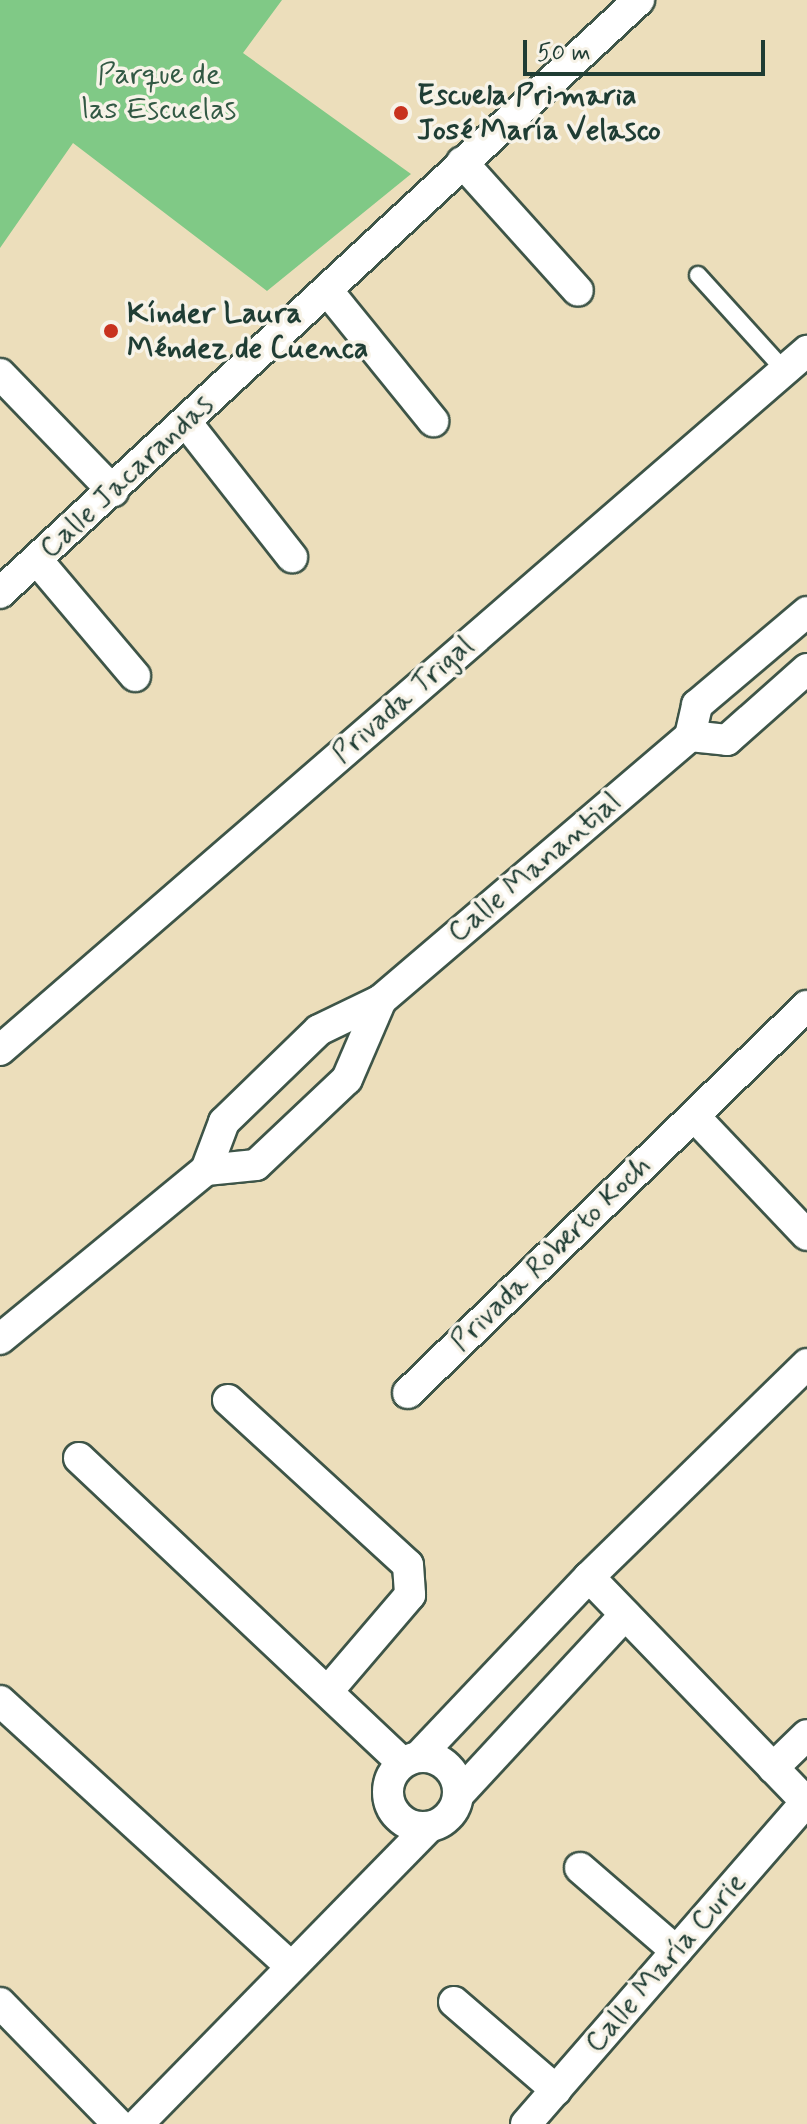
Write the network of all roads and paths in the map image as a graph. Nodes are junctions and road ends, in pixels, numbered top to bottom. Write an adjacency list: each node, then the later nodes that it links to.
1 (639, 0): 2 (street, Calle Jacarandas)
2 (462, 162): 4 (street, Calle Jacarandas); 5 (street)
3 (698, 275): 6 (lane)
4 (327, 290): 8 (street); 9 (street, Calle Jacarandas)
5 (578, 291)
6 (796, 361): 20 (street, Privada Trigal)
7 (4, 387): 10 (street)
8 (433, 421)
9 (186, 422): 10 (street, Calle Jacarandas); 11 (street)
10 (113, 491): 12 (street, Calle Jacarandas)
11 (292, 557)
12 (37, 560): 13 (street, Calle Jacarandas); 16 (street)
13 (0, 593)
14 (807, 612): 17 (street, Calle Manantial)
15 (807, 669): 17 (street)
16 (135, 676)
17 (690, 736): 18 (street, Calle Manantial)
18 (381, 1000): 22 (street, Calle Manantial); 22 (street, Calle Manantial)
19 (807, 1006): 21 (street, Privada Roberto Koch)
20 (0, 1050)
21 (694, 1116): 23 (street); 26 (street, Privada Roberto Koch)
22 (206, 1170): 24 (street)
23 (807, 1235)
24 (0, 1339)
25 (807, 1364): 29 (street)
26 (408, 1393)
27 (228, 1400): 31 (street)
28 (79, 1458): 31 (street)
29 (589, 1577): 30 (street); 34 (street)
30 (625, 1615): 35 (street); 36 (street)
31 (329, 1690): 34 (street)
32 (0, 1701): 41 (street)
33 (807, 1735): 35 (street)
34 (411, 1758): 36 (street); 38 (street)
35 (773, 1768): 37 (street)
36 (460, 1793): 38 (street)
37 (806, 1802): 40 (street, Calle María Curie)
38 (427, 1829): 41 (street)
39 (580, 1868): 40 (street)
40 (676, 1951): 44 (street, Calle María Curie)
41 (291, 1967): 46 (street)
42 (454, 2002): 44 (street)
43 (0, 2003): 45 (street)
44 (556, 2090): 47 (street, Calle María Curie)
45 (118, 2124)
46 (138, 2124)
47 (526, 2124)

